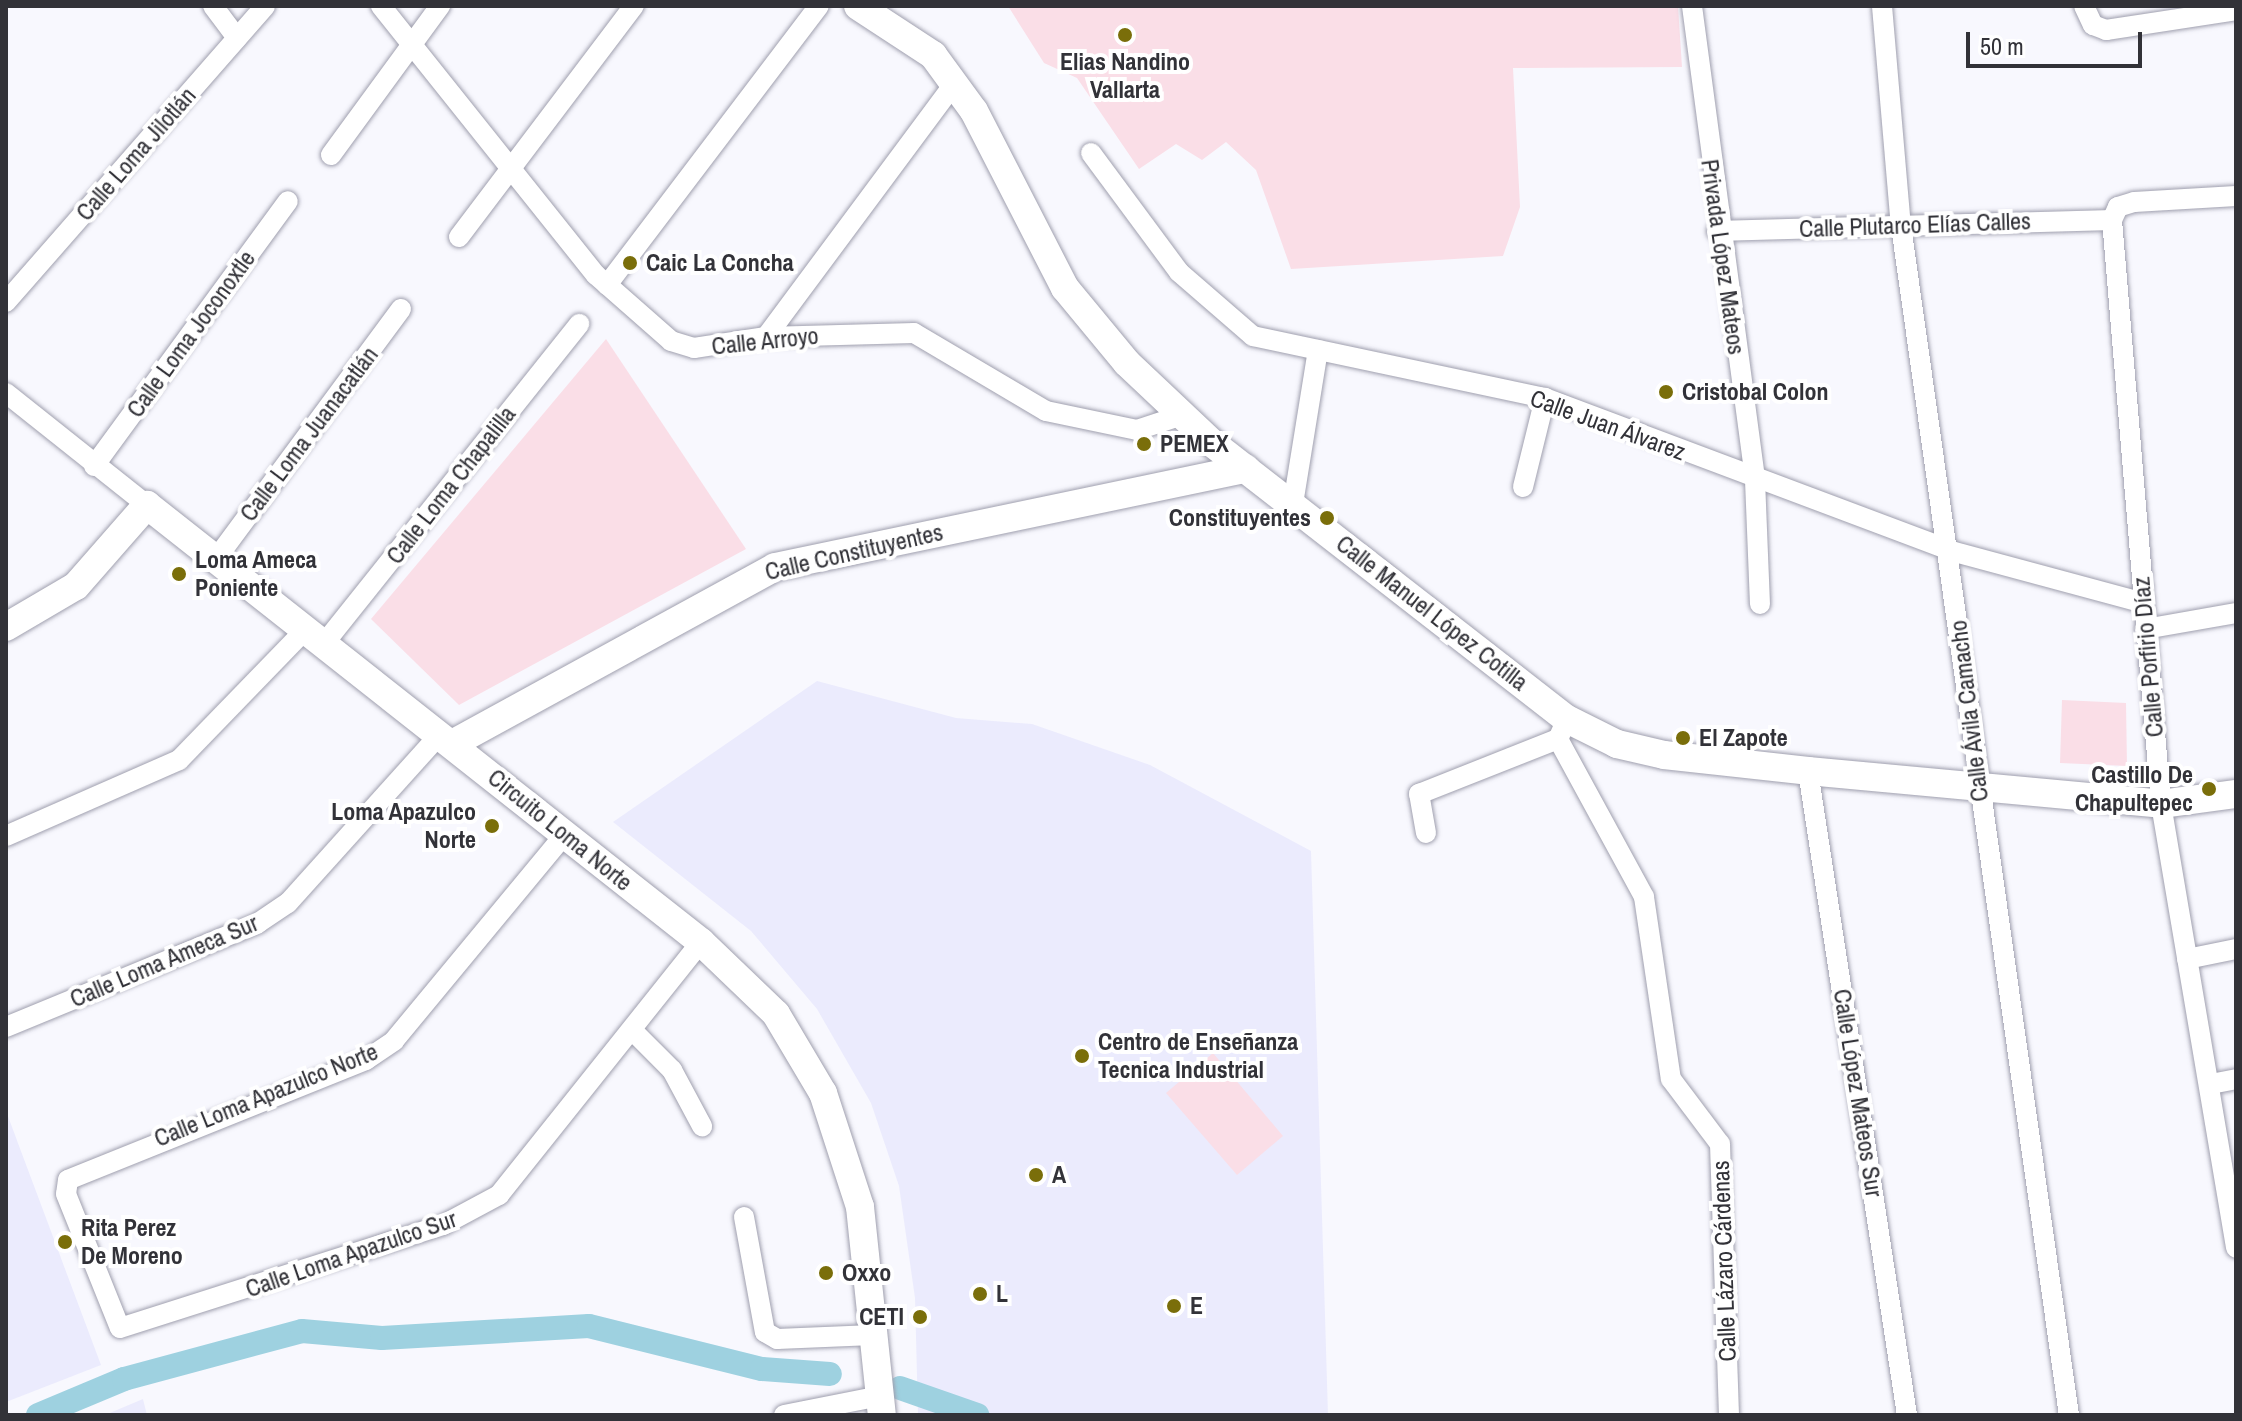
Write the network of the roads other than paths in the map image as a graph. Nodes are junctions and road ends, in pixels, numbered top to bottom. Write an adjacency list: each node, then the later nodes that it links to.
1 (213, 6): 12 (street)
2 (265, 6): 12 (street, Calle Loma Jilotlán)
3 (381, 6): 13 (street, Calle Arroyo)
4 (440, 6): 13 (street)
5 (634, 6): 17 (street)
6 (819, 6): 24 (street)
7 (858, 6): 14 (street, Calle Manuel López Cotilla)
8 (1692, 6): 22 (street, Privada López Mateos)
9 (1882, 6): 21 (street, Calle Ávila Camacho)
10 (2084, 6): 11 (street)
11 (2236, 10)
12 (237, 38): 25 (street, Calle Loma Jilotlán)
13 (413, 43): 16 (street); 17 (street, Calle Arroyo)
14 (954, 84): 28 (street); 32 (street, Calle Manuel López Cotilla)
15 (1091, 153): 29 (street, Calle Juan Álvarez)
16 (331, 155)
17 (509, 167): 23 (street); 24 (street, Calle Arroyo)
18 (2236, 196): 20 (street, Calle Plutarco Elías Calles)
19 (288, 201): 33 (street, Calle Loma Joconoxtle)
20 (2115, 213): 21 (street, Calle Plutarco Elías Calles); 41 (street, Calle Porfirio Díaz)
21 (1901, 226): 22 (street, Calle Plutarco Elías Calles); 39 (street, Calle Ávila Camacho)
22 (1717, 231): 35 (street, Privada López Mateos)
23 (459, 237)
24 (607, 285): 28 (street, Calle Arroyo)
25 (6, 302)
26 (401, 309): 40 (street, Calle Loma Juanacatlán)
27 (579, 324): 46 (street, Calle Loma Chapalilla)
28 (766, 337): 32 (street, Calle Arroyo)
29 (1318, 350): 31 (street, Calle Juan Álvarez); 37 (street)
30 (6, 393): 33 (street, Circuito Loma Norte)
31 (1545, 398): 35 (street, Calle Juan Álvarez); 36 (street)
32 (1182, 415): 34 (street, Calle Manuel López Cotilla)
33 (94, 466): 38 (street, Circuito Loma Norte)
34 (1246, 469): 37 (street, Calle Manuel López Cotilla); 48 (street, Calle Constituyentes)
35 (1755, 480): 39 (street, Calle Juan Álvarez); 42 (street, Privada López Mateos)
36 (1523, 487)
37 (1293, 504): 47 (street, Calle Manuel López Cotilla)
38 (147, 505): 40 (street, Circuito Loma Norte); 44 (street)
39 (1951, 551): 41 (street, Calle Juan Álvarez); 50 (street, Calle Ávila Camacho)
40 (216, 559): 46 (street, Circuito Loma Norte)
41 (2144, 603): 45 (street, Calle Porfirio Díaz)
42 (1760, 604)
43 (2236, 613): 45 (street)
44 (6, 627)
45 (2145, 629): 52 (street, Calle Porfirio Díaz)
46 (314, 638): 48 (street, Circuito Loma Norte); 55 (street, Calle Loma Chapalilla)
47 (1562, 729): 49 (street, Calle Manuel López Cotilla); 53 (street); 71 (street, Calle Lázaro Cárdenas)
48 (446, 739): 54 (street, Circuito Loma Norte); 59 (street, Calle Loma Ameca Sur)
49 (1808, 771): 50 (street, Calle Manuel López Cotilla); 72 (street, Calle López Mateos Sur)
50 (1977, 783): 52 (street, Calle Manuel López Cotilla); 73 (street, Calle Ávila Camacho)
51 (2236, 794): 52 (street, Calle Manuel López Cotilla)
52 (2161, 804): 58 (street, Calle Porfirio Díaz)
53 (1426, 833)
54 (565, 834): 56 (street, Circuito Loma Norte); 67 (street, Calle Loma Apazulco Norte)
55 (6, 836)
56 (701, 942): 60 (street, Calle Loma Apazulco Sur); 68 (street, Circuito Loma Norte)
57 (2236, 949): 58 (street)
58 (2187, 959): 62 (street, Calle Porfirio Díaz)
59 (6, 1027)
60 (632, 1030): 63 (street); 67 (street, Calle Loma Apazulco Sur)
61 (2236, 1079): 62 (street)
62 (2211, 1084): 64 (street, Calle Porfirio Díaz)
63 (702, 1126)
64 (2234, 1209): 66 (street, Calle Porfirio Díaz)
65 (744, 1217): 68 (street)
66 (2236, 1248)
67 (120, 1328)
68 (873, 1335): 69 (street, Circuito Loma Norte)
69 (881, 1406): 70 (street)
70 (784, 1415)
71 (1729, 1415)
72 (1907, 1415)
73 (2069, 1415)

